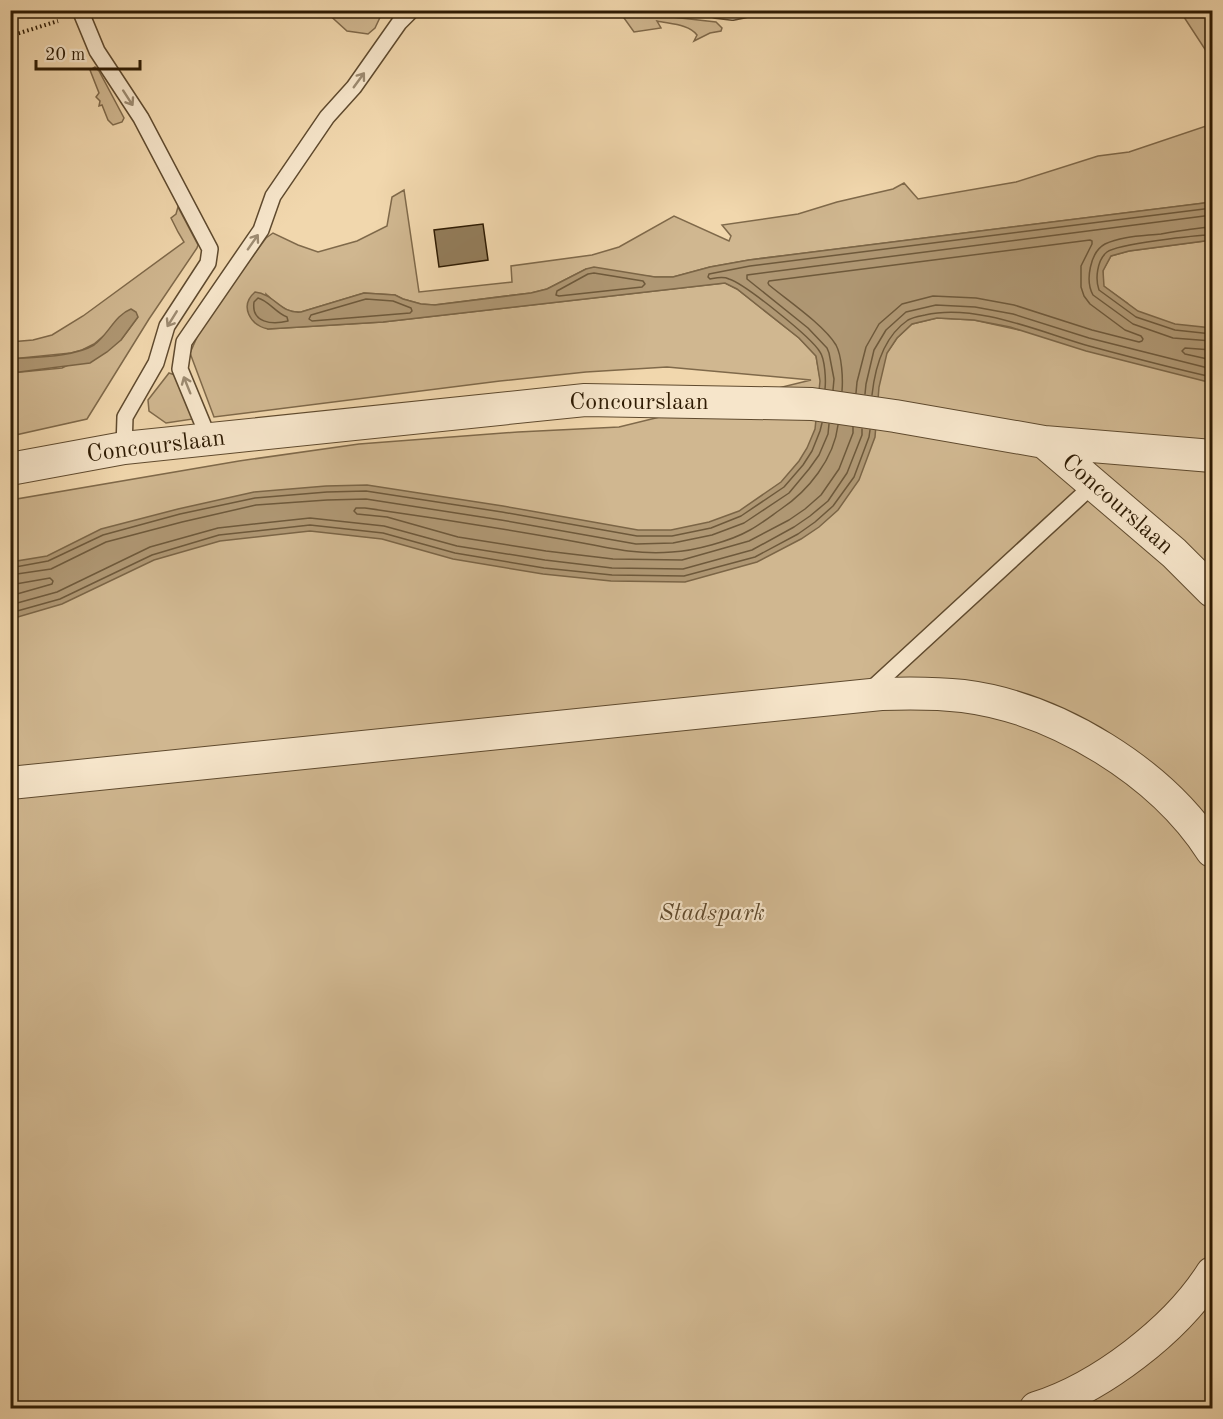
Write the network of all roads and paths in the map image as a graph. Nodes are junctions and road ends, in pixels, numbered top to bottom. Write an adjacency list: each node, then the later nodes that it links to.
1 (150, 10): 6 (path)
2 (412, 10): 8 (lane, one-way to 2)
3 (716, 10): 4 (lane)
4 (743, 10)
5 (81, 12): 7 (path); 10 (lane, one-way to 10)
6 (162, 16)
7 (10, 36)
8 (209, 439): 9 (street, Concourslaan); 10 (street, Concourslaan)
9 (1044, 442): 11 (street); 13 (street, Concourslaan)
10 (124, 448): 12 (street, Concourslaan)
11 (1212, 456)
12 (10, 469)
13 (1093, 485): 14 (street, Concourslaan); 15 (lane)
14 (1212, 591)
15 (864, 695): 16 (street); 17 (street)
16 (10, 783)
17 (1212, 851)
18 (1212, 1273): 19 (street)
19 (1036, 1408)

